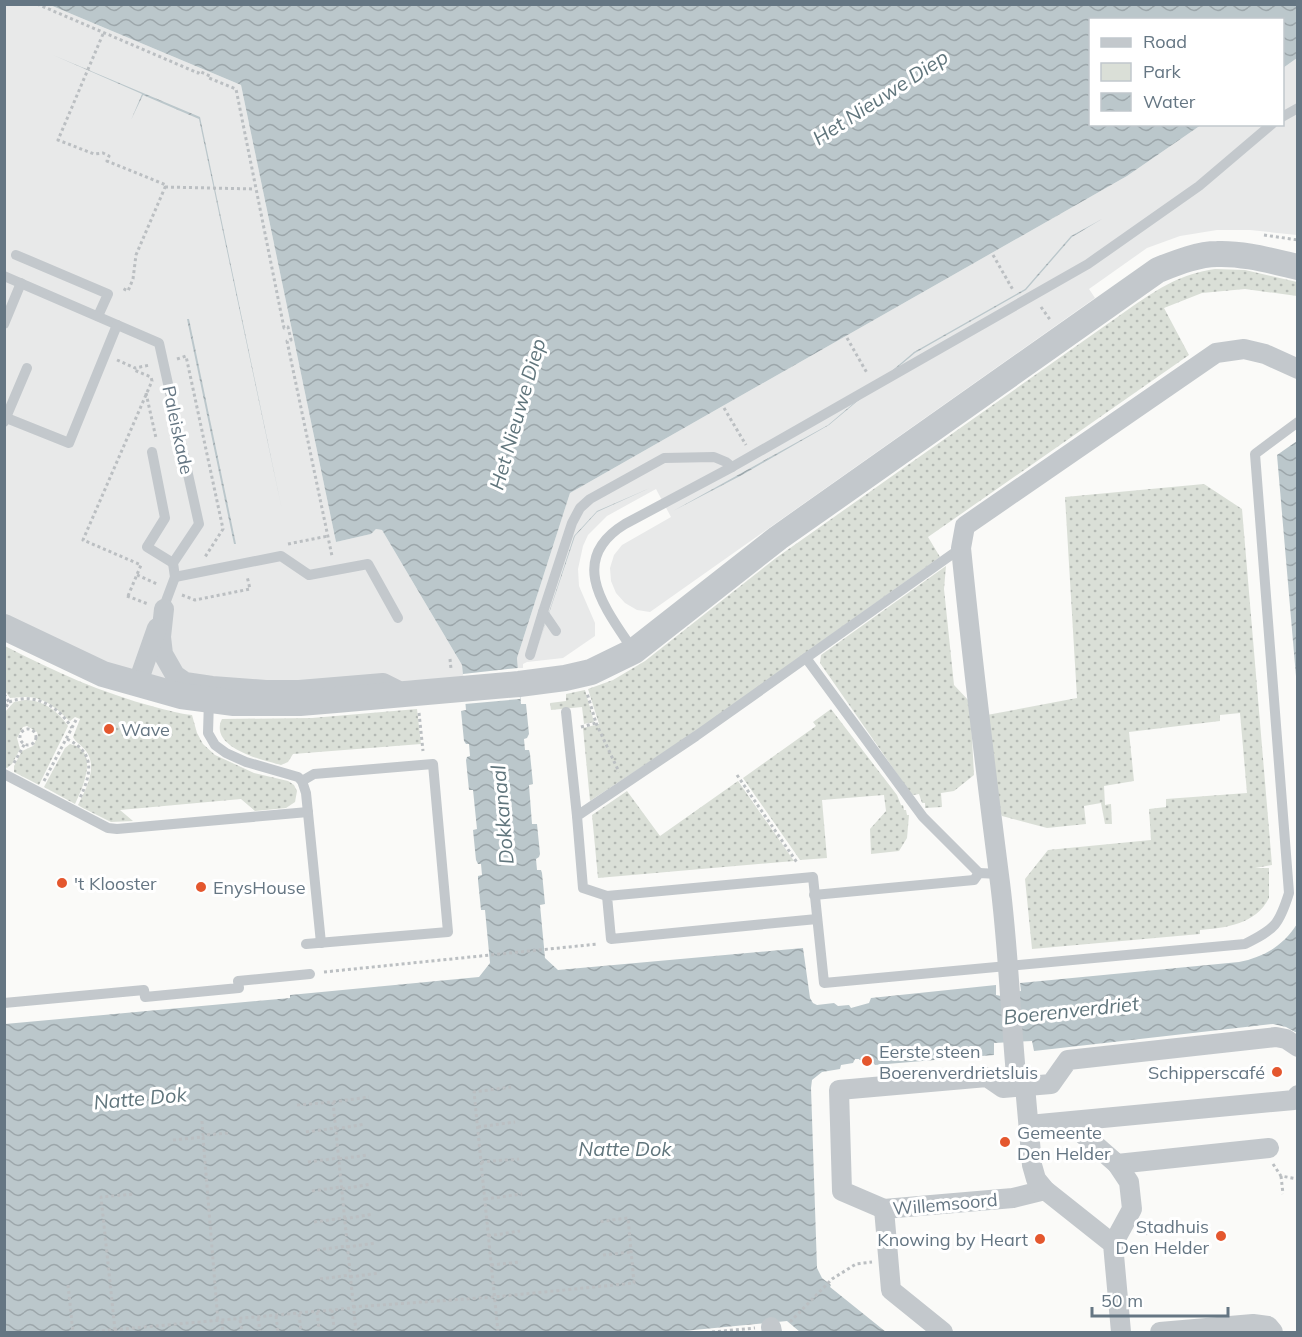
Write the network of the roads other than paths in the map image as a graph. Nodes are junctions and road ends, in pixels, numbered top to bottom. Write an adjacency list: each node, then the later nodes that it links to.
1 (1298, 108): 2 (lane)
2 (1284, 116)
3 (1270, 126): 16 (lane)
4 (16, 255): 8 (lane)
5 (1298, 267): 25 (street)
6 (4, 276): 7 (lane, Paleiskade)
7 (21, 283): 8 (lane, Paleiskade); 9 (lane)
8 (98, 316): 10 (lane, Paleiskade)
9 (4, 324)
10 (117, 325): 13 (lane); 18 (lane, Paleiskade)
11 (27, 368): 13 (lane)
12 (1298, 369): 17 (street)
13 (5, 419)
14 (1298, 422): 43 (lane)
15 (152, 452): 18 (lane)
16 (732, 467): 21 (lane); 25 (lane)
17 (961, 548): 27 (lane); 37 (street)
18 (173, 563): 19 (lane)
19 (175, 577): 20 (lane); 22 (lane)
20 (165, 605): 28 (street); 30 (street)
21 (543, 612): 24 (lane); 26 (lane)
22 (398, 618)
23 (4, 627): 28 (street)
24 (556, 631)
25 (634, 651): 30 (street)
26 (530, 655)
27 (806, 658): 35 (lane); 36 (lane)
28 (137, 685): 29 (street)
29 (209, 700): 30 (street); 33 (lane)
30 (412, 701)
31 (566, 712): 35 (lane)
32 (6, 774): 34 (lane)
33 (302, 781): 34 (lane); 41 (lane)
34 (308, 812): 41 (lane)
35 (577, 816): 39 (lane)
36 (979, 873): 37 (lane); 38 (lane)
37 (999, 874): 43 (street)
38 (814, 895): 39 (lane); 40 (lane)
39 (607, 896): 40 (lane)
40 (817, 919): 43 (lane)
41 (321, 943): 42 (lane)
42 (306, 944)
43 (1008, 965): 47 (street)
44 (310, 974): 45 (lane)
45 (4, 1004)
46 (1298, 1047): 47 (street)
47 (1021, 1081): 50 (street); 54 (street)
48 (1298, 1095): 49 (street)
49 (1069, 1122): 50 (street); 52 (street)
50 (1029, 1125): 53 (street)
51 (1269, 1148): 52 (street)
52 (1117, 1164): 55 (street)
53 (1045, 1190): 54 (street, Willemsoord); 55 (street)
54 (884, 1209): 56 (street, Willemsoord)
55 (1113, 1244): 57 (street)
56 (943, 1332)
57 (1121, 1332)
58 (1160, 1332): 59 (street)
59 (1273, 1332)

